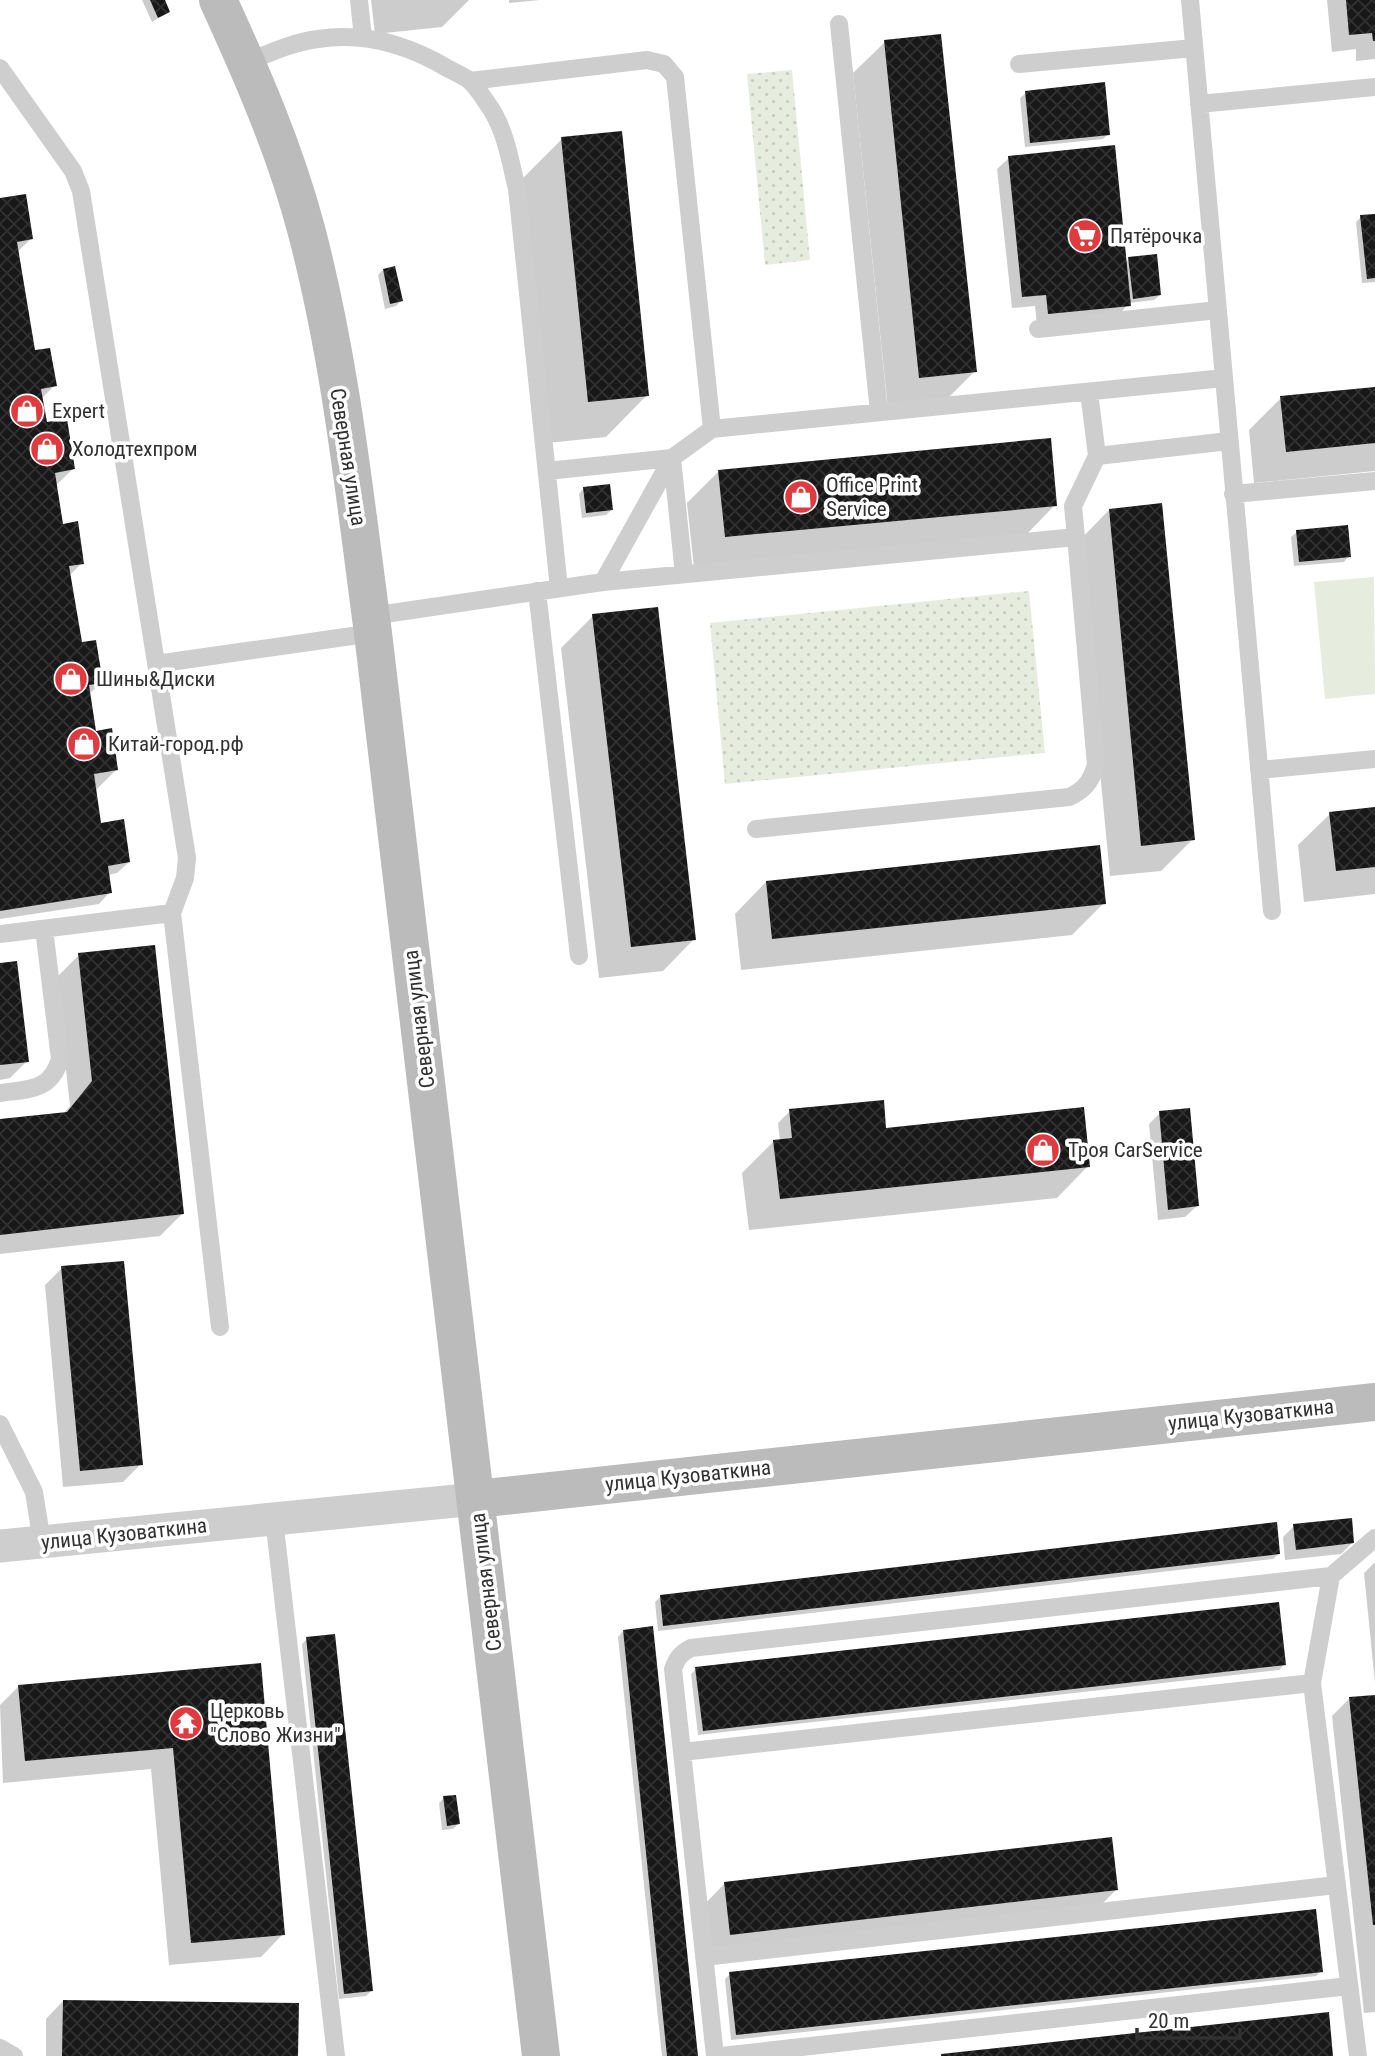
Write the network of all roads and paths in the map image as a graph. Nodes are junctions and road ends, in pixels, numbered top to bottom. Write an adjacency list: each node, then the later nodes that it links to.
1 (218, 0): 7 (main road, Северная улица)
2 (359, 0): 5 (lane)
3 (1190, 0): 6 (lane)
4 (839, 24): 17 (lane)
5 (363, 38): 7 (lane); 10 (lane)
6 (1194, 48): 8 (lane); 12 (lane)
7 (247, 62): 30 (main road, Северная улица)
8 (1019, 64)
9 (0, 68): 31 (lane)
10 (470, 81): 18 (lane); 22 (lane)
11 (1375, 87): 12 (lane)
12 (1199, 104): 13 (lane)
13 (1218, 310): 14 (lane); 15 (lane)
14 (1038, 330)
15 (1224, 378): 16 (lane); 19 (lane)
16 (1090, 392): 17 (lane); 20 (lane)
17 (879, 412): 18 (lane)
18 (712, 429): 21 (lane)
19 (1229, 441): 20 (lane); 24 (lane)
20 (1097, 456): 25 (lane)
21 (672, 458): 22 (lane); 26 (lane); 27 (lane)
22 (547, 471): 28 (lane)
23 (1375, 481): 24 (lane)
24 (1233, 494): 33 (lane)
25 (1076, 537): 26 (lane); 34 (lane)
26 (684, 575): 27 (lane)
27 (603, 582): 28 (lane)
28 (559, 588): 29 (lane)
29 (537, 591): 30 (lane); 39 (lane)
30 (372, 625): 31 (lane); 44 (main road, Северная улица)
31 (156, 664): 36 (lane)
32 (1375, 759): 33 (lane)
33 (1259, 770): 35 (lane)
34 (756, 829)
35 (1272, 911)
36 (172, 913): 37 (lane); 41 (lane)
37 (44, 929): 38 (lane); 40 (lane)
38 (0, 934)
39 (579, 956)
40 (0, 1093)
41 (220, 1327)
42 (1375, 1402): 44 (main road, улица Кузоваткина)
43 (0, 1424): 47 (lane)
44 (476, 1499): 45 (street, улица Кузоваткина); 58 (main road, Северная улица)
45 (274, 1519): 47 (street, улица Кузоваткина); 57 (lane)
46 (1375, 1538): 49 (lane)
47 (42, 1542): 48 (street, улица Кузоваткина)
48 (0, 1546)
49 (1331, 1576): 50 (lane); 51 (lane)
50 (1312, 1683): 51 (lane); 52 (lane)
51 (682, 1752): 53 (lane)
52 (1336, 1885): 53 (lane); 54 (lane)
53 (704, 1957): 59 (lane)
54 (1349, 1986): 60 (lane); 61 (lane)
55 (0, 2048): 56 (lane)
56 (14, 2056)
57 (336, 2056)
58 (541, 2056)
59 (715, 2056)
60 (721, 2056)
61 (1358, 2056)

